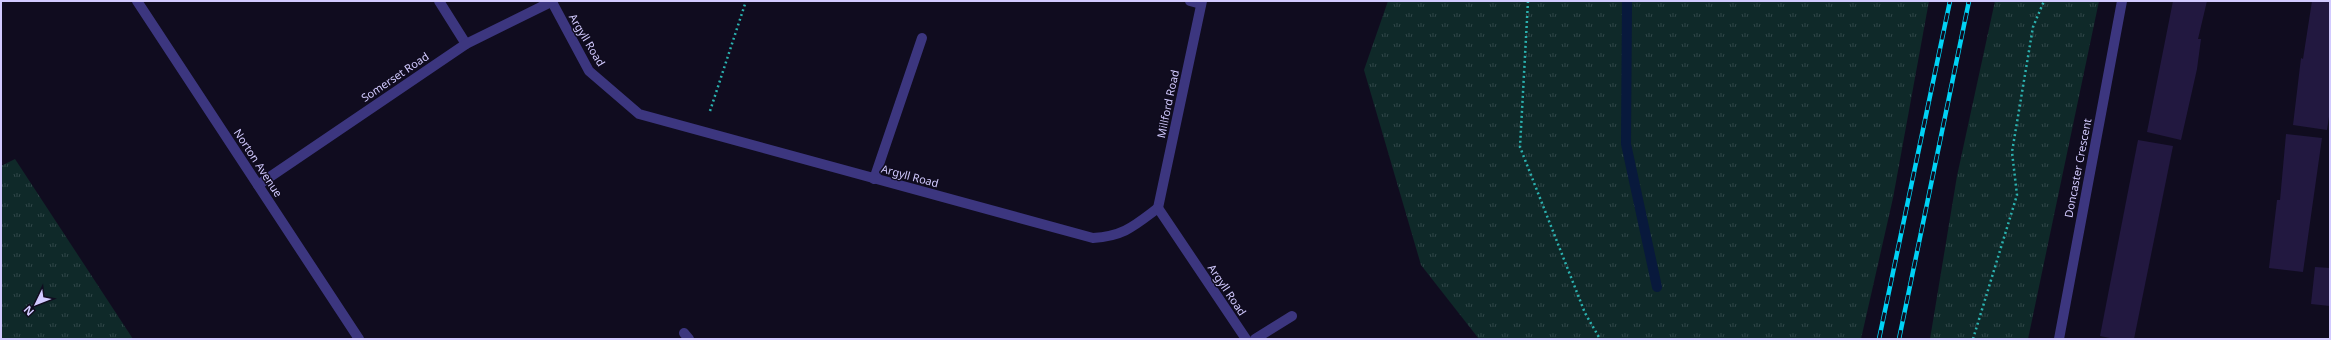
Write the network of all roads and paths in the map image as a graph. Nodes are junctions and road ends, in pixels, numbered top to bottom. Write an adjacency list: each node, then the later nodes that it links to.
1 (137, 1): 14 (street, Norton Avenue)
2 (439, 1): 11 (street)
3 (746, 1): 12 (path)
4 (1190, 1): 9 (street, Millford Road)
5 (1528, 1): 20 (path)
6 (2044, 1): 21 (path)
7 (2122, 1): 22 (street, Doncaster Crescent)
8 (552, 2): 11 (street, Somerset Road); 12 (street, Argyll Road)
9 (1202, 3): 15 (street, Millford Road)
10 (922, 38): 13 (street)
11 (466, 44): 14 (street, Somerset Road)
12 (702, 133): 13 (street, Argyll Road)
13 (874, 179): 15 (street, Argyll Road)
14 (258, 185): 17 (street, Norton Avenue)
15 (1158, 208): 18 (street, Argyll Road)
16 (1292, 316): 19 (street)
17 (359, 339)
18 (1246, 339)
19 (1255, 339)
20 (1600, 339)
21 (1972, 339)
22 (2059, 339)

